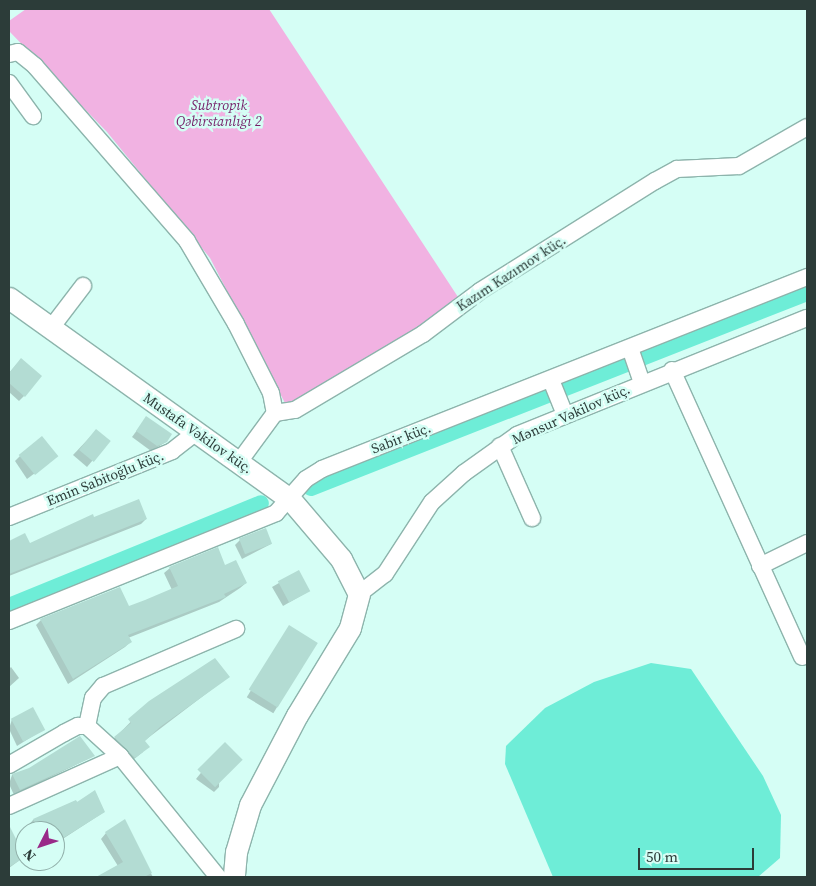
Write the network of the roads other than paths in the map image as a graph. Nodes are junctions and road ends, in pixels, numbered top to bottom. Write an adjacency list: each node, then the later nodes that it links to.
1 (9, 54): 14 (street)
2 (9, 83): 3 (street)
3 (33, 116)
4 (807, 127): 14 (street, Kazım Kazımov küç.)
5 (807, 277): 10 (street, Sabir küç.)
6 (83, 286): 9 (street)
7 (9, 298): 9 (street, Mustafa Vəkilov küç.)
8 (807, 318): 11 (street, Mənsur Vəkilov küç.)
9 (51, 328): 16 (street, Mustafa Vəkilov küç.)
10 (630, 348): 12 (street, Sabir küç.); 13 (street)
11 (672, 370): 13 (street, Mənsur Vəkilov küç.); 23 (street)
12 (551, 380): 15 (street); 19 (street, Sabir küç.)
13 (642, 382): 15 (street, Mənsur Vəkilov küç.)
14 (275, 412): 18 (street)
15 (565, 415): 17 (street, Mənsur Vəkilov küç.)
16 (196, 432): 18 (street, Mustafa Vəkilov küç.); 20 (street, Emin Sabitoğlu küç.)
17 (500, 446): 21 (street); 24 (street, Mənsur Vəkilov küç.)
18 (239, 462): 19 (street, Mustafa Vəkilov küç.)
19 (290, 499): 24 (street, Mustafa Vəkilov küç.); 25 (street, Sabir küç.)
20 (9, 517)
21 (532, 518)
22 (807, 543): 23 (street)
23 (760, 566): 27 (street)
24 (359, 594): 33 (street)
25 (9, 621)
26 (236, 629): 28 (street)
27 (802, 657)
28 (87, 726): 29 (street); 30 (street)
29 (120, 756): 31 (street); 32 (street)
30 (9, 765)
31 (9, 806)
32 (218, 877)
33 (234, 877)

